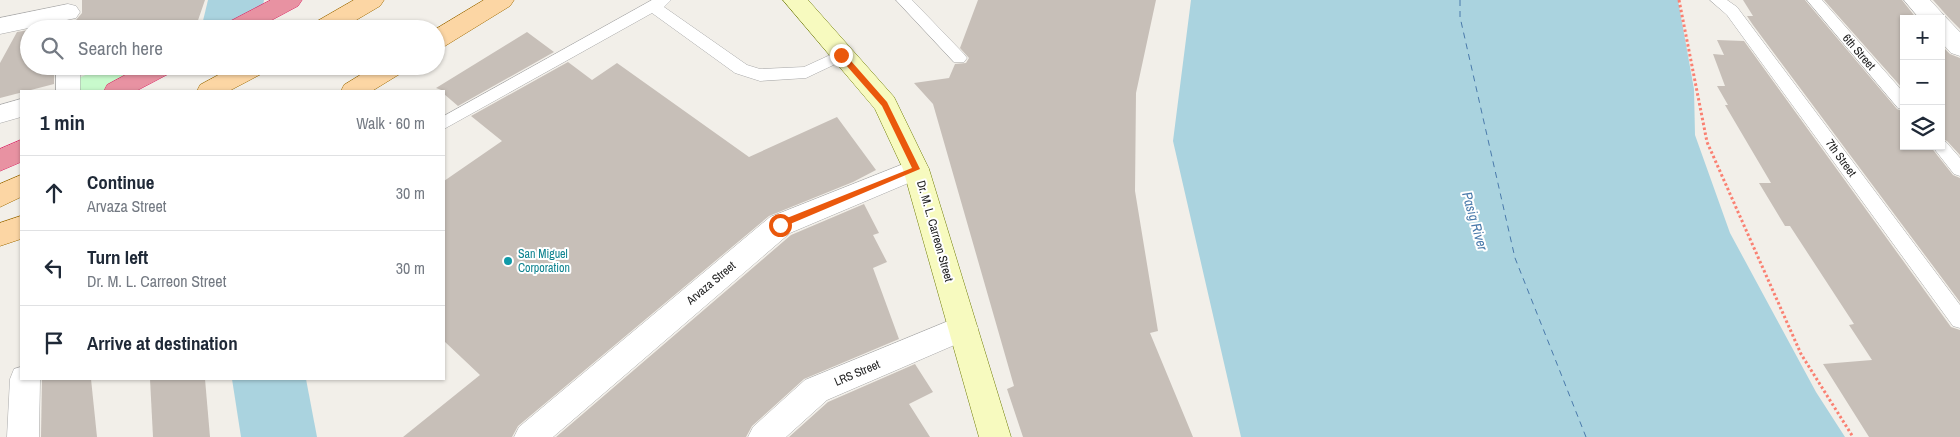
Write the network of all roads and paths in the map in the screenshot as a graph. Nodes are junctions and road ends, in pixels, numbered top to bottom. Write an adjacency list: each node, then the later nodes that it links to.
1 (290, 0): 15 (highway)
2 (307, 0): 16 (highway)
3 (372, 0): 17 (main road)
4 (502, 0): 21 (main road)
5 (795, 0): 23 (main road, Dr. M. L. Carreon Street)
6 (903, 0): 24 (lane)
7 (1679, 0): 57 (path)
8 (1717, 0): 50 (lane, 7th Street)
9 (1814, 0): 35 (lane, 6th Street)
10 (1916, 0): 13 (street)
11 (658, 3): 23 (lane); 38 (lane)
12 (69, 13): 14 (street)
13 (1930, 15)
14 (32, 20)
15 (252, 20)
16 (269, 20)
17 (338, 20)
18 (20, 22): 19 (street)
19 (0, 26)
20 (1945, 31): 22 (street)
21 (445, 35)
22 (1960, 47)
23 (841, 55): 44 (main road, Dr. M. L. Carreon Street)
24 (959, 58)
25 (68, 75): 30 (street)
26 (146, 75): 31 (highway)
27 (164, 75): 32 (highway)
28 (239, 75): 33 (main road)
29 (379, 75): 34 (main road)
30 (68, 90)
31 (118, 90)
32 (136, 90)
33 (211, 90)
34 (355, 90)
35 (1900, 99)
36 (20, 108): 37 (street)
37 (0, 114)
38 (445, 122)
39 (20, 142): 42 (highway)
40 (1943, 150): 45 (lane)
41 (20, 151): 43 (highway)
42 (0, 152)
43 (0, 161)
44 (916, 169): 51 (main road, Dr. M. L. Carreon Street); 54 (street, Arvaza Street)
45 (1960, 169)
46 (20, 186): 47 (main road)
47 (0, 196)
48 (20, 226): 49 (main road)
49 (0, 235)
50 (1960, 320)
51 (963, 328): 55 (street, LRS Street); 56 (main road, Dr. M. L. Carreon Street)
52 (25, 380): 53 (street)
53 (23, 437)
54 (530, 437)
55 (764, 437)
56 (995, 437)
57 (1853, 437)

